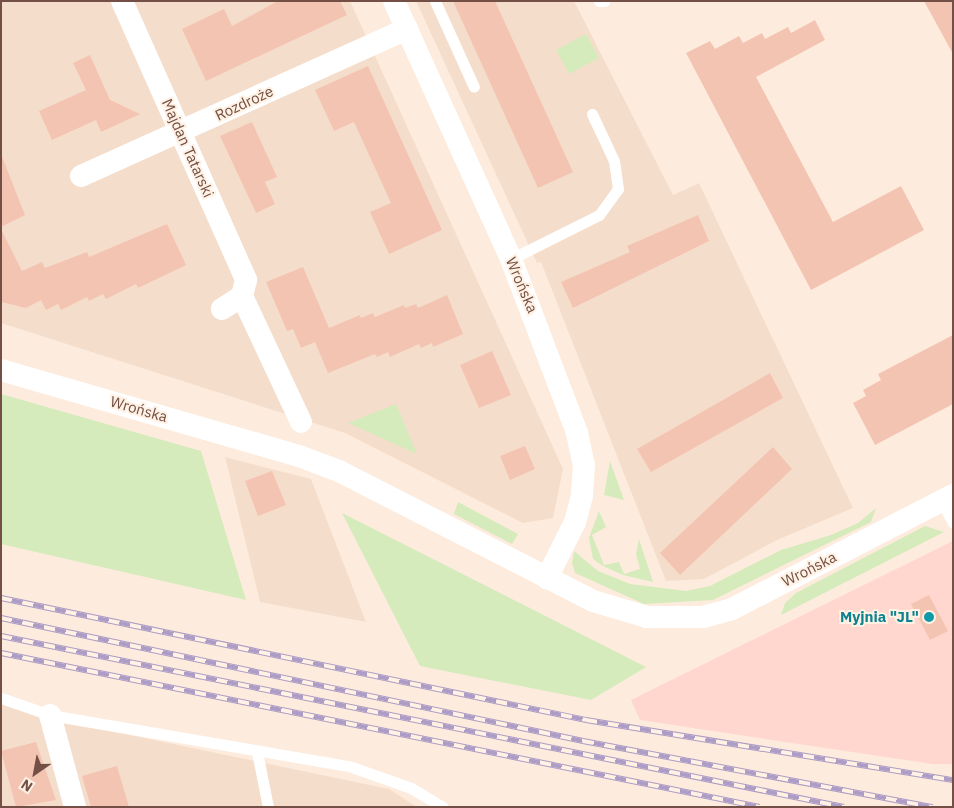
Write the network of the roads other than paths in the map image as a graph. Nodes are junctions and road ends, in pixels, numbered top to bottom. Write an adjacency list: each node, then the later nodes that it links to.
1 (122, 1): 9 (street, Majdan Tatarski)
2 (394, 1): 6 (street, Wrońska)
3 (434, 1): 7 (lane)
4 (599, 1): 5 (lane)
5 (604, 1)
6 (407, 29): 9 (street, Rozdroże); 11 (street, Wrońska)
7 (474, 87)
8 (592, 114): 11 (lane)
9 (182, 132): 10 (street, Rozdroże); 12 (street, Majdan Tatarski)
10 (81, 176)
11 (511, 259): 18 (street, Wrońska)
12 (242, 296): 13 (street); 15 (street, Majdan Tatarski)
13 (222, 309)
14 (1, 370): 18 (street, Wrońska)
15 (301, 422)
16 (947, 498): 17 (lane); 18 (street, Wrońska)
17 (953, 523)
18 (547, 578)
19 (1, 698): 20 (lane)
20 (50, 715): 21 (lane); 22 (street)
21 (257, 752): 23 (lane); 24 (lane)
22 (75, 807)
23 (268, 807)
24 (443, 807)

